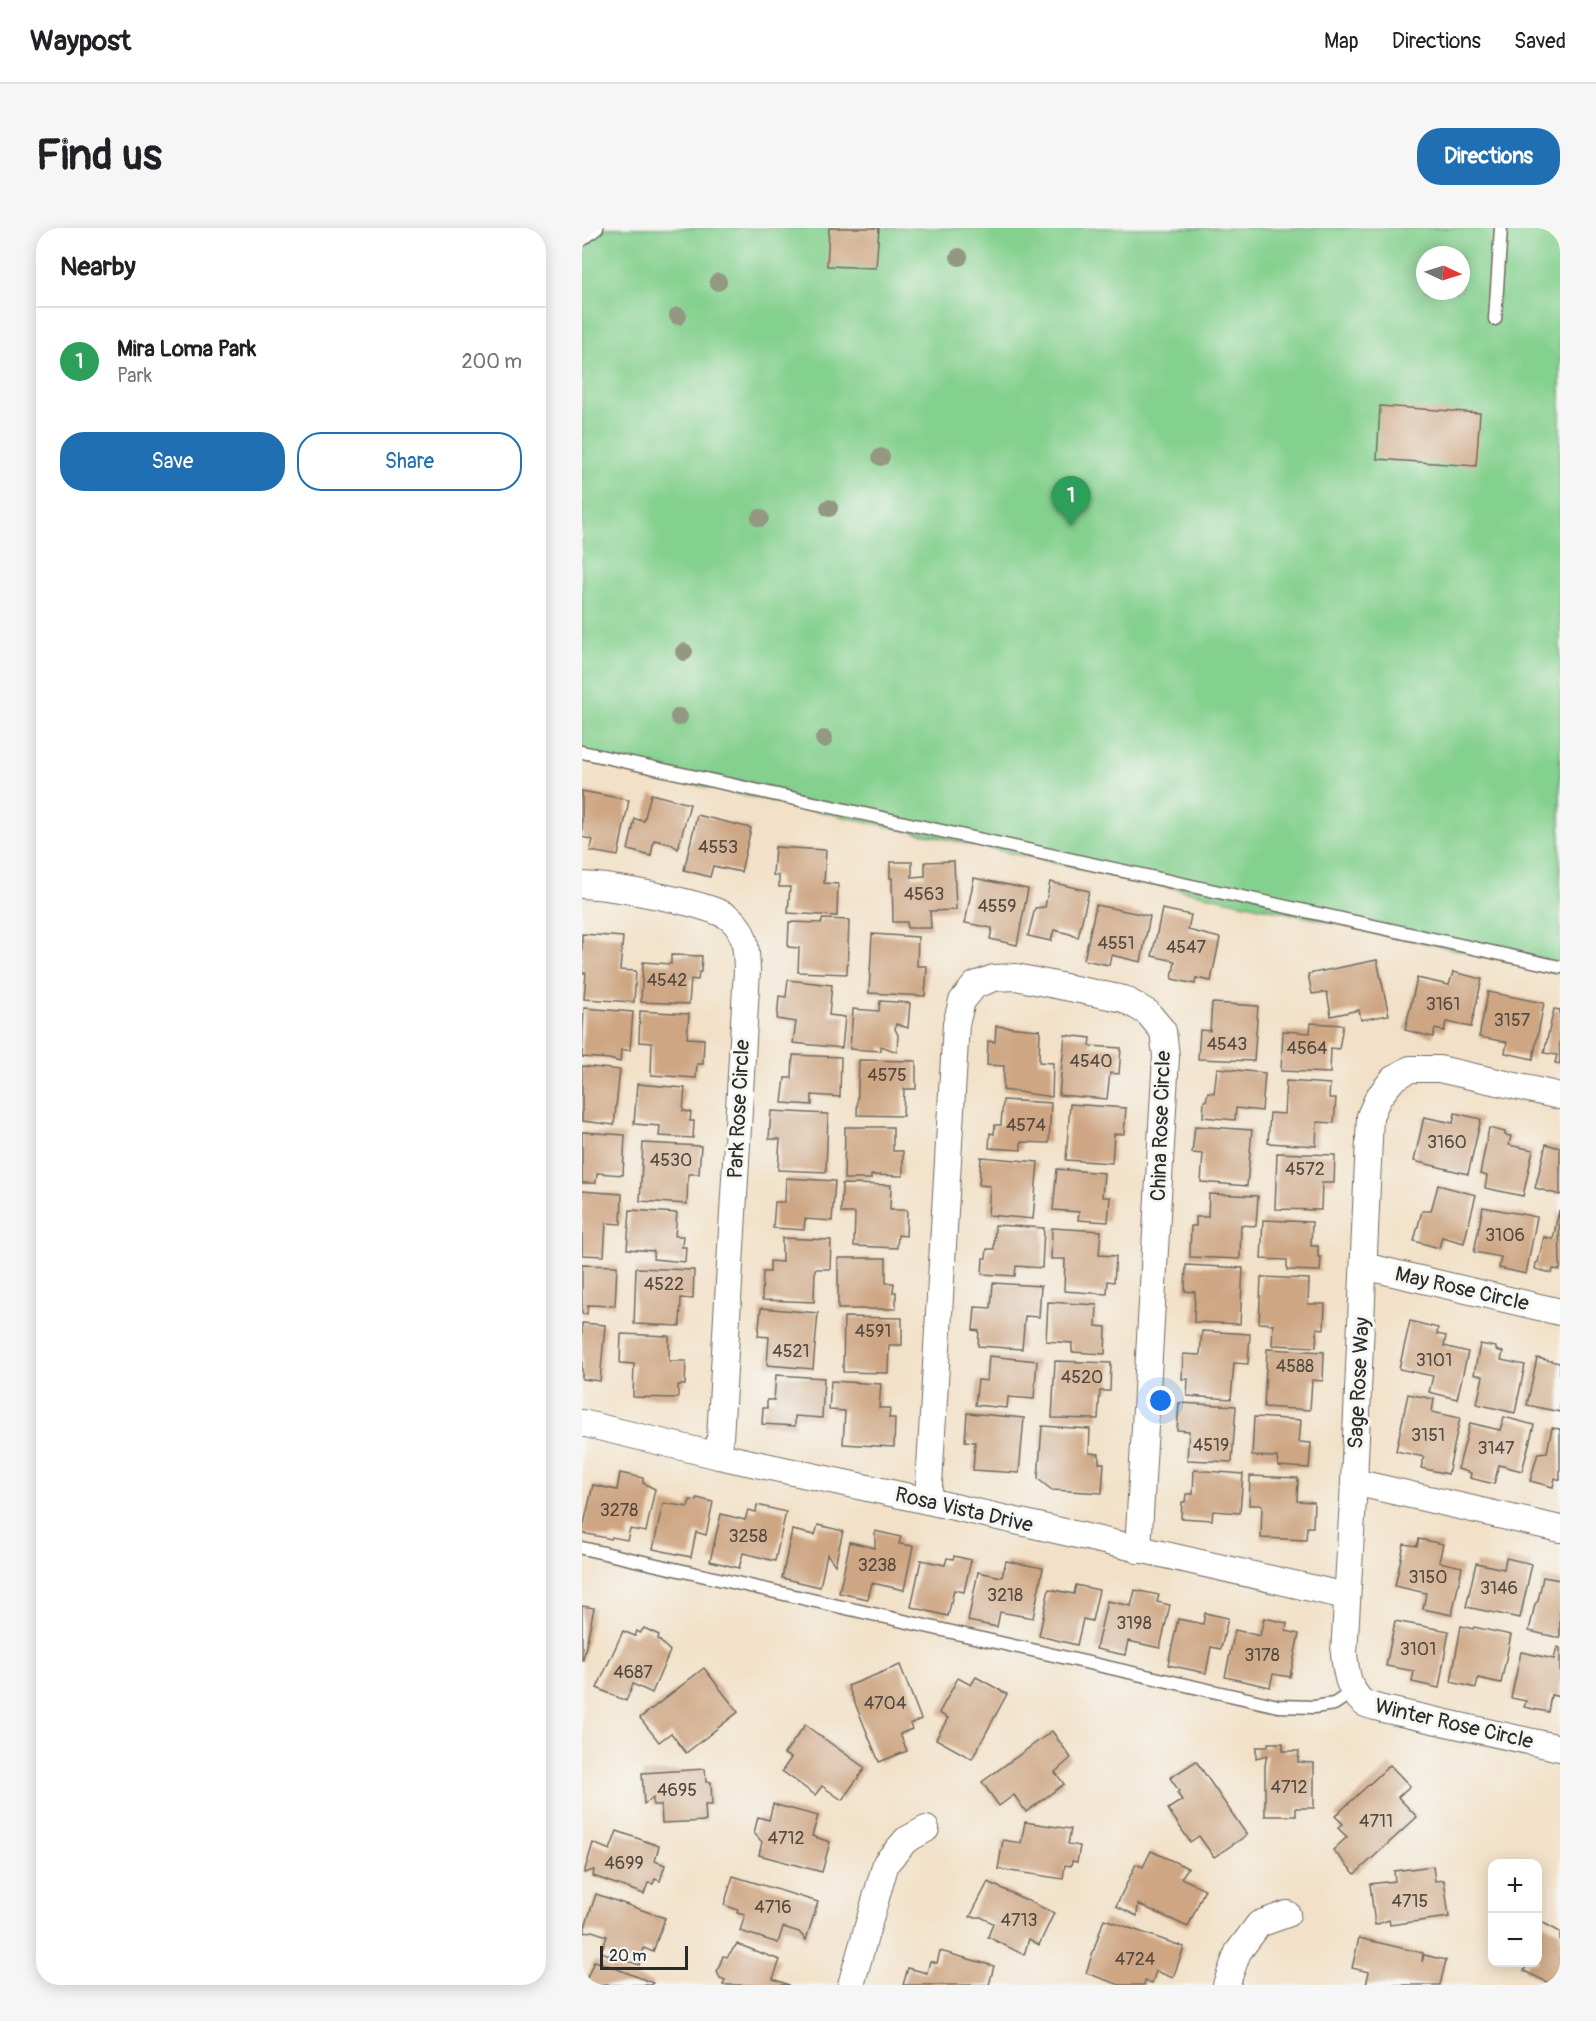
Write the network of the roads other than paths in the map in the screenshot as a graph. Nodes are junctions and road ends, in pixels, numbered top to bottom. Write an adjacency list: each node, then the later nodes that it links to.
1 (597, 228): 3 (lane)
2 (1501, 228): 4 (lane)
3 (582, 240)
4 (1495, 319)
5 (582, 752): 7 (lane)
6 (582, 885): 12 (street, Park Rose Circle)
7 (1560, 967)
8 (1560, 1096): 9 (street, Sage Rose Way)
9 (1364, 1266): 10 (street, May Rose Circle); 13 (street, Sage Rose Way)
10 (1560, 1312)
11 (582, 1423): 12 (street, Rosa Vista Drive)
12 (719, 1456): 14 (street, Rosa Vista Drive)
13 (1354, 1482): 15 (street); 18 (street, Sage Rose Way)
14 (928, 1501): 17 (street, Rosa Vista Drive); 17 (street, China Rose Circle)
15 (1560, 1528)
16 (582, 1548): 19 (lane)
17 (1138, 1550): 18 (street, Rosa Vista Drive)
18 (1346, 1596): 19 (street, Sage Rose Way)
19 (1354, 1691): 20 (street, Winter Rose Circle)
20 (1560, 1748)
21 (926, 1829): 23 (street)
22 (1287, 1914): 24 (street)
23 (851, 1985)
24 (1226, 1985)

